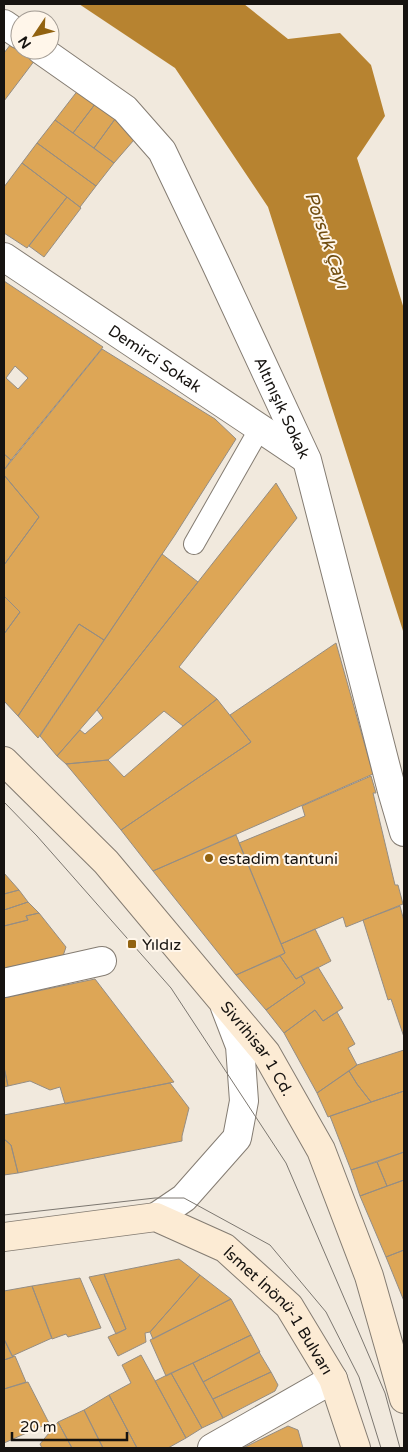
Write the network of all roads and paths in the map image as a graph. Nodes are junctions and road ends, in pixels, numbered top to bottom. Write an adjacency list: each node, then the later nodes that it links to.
1 (55, 60): 4 (street, Altınışık Sokak)
2 (4, 257): 3 (street, Demirci Sokak)
3 (260, 428): 4 (street, Demirci Sokak); 5 (lane)
4 (306, 460): 7 (street, Altınışık Sokak)
5 (194, 544)
6 (4, 761): 10 (main road, Sivrihisar 1 Cd.)
7 (404, 832)
8 (102, 961): 9 (street)
9 (4, 983)
10 (223, 1001): 11 (street); 14 (main road, Sivrihisar 1 Cd.)
11 (156, 1216): 12 (main road); 13 (main road, İsmet İnönü-1 Bulvarı)
12 (4, 1237)
13 (332, 1379): 15 (street); 16 (main road, İsmet İnönü-1 Bulvarı)
14 (404, 1399)
15 (212, 1448)
16 (356, 1448)

